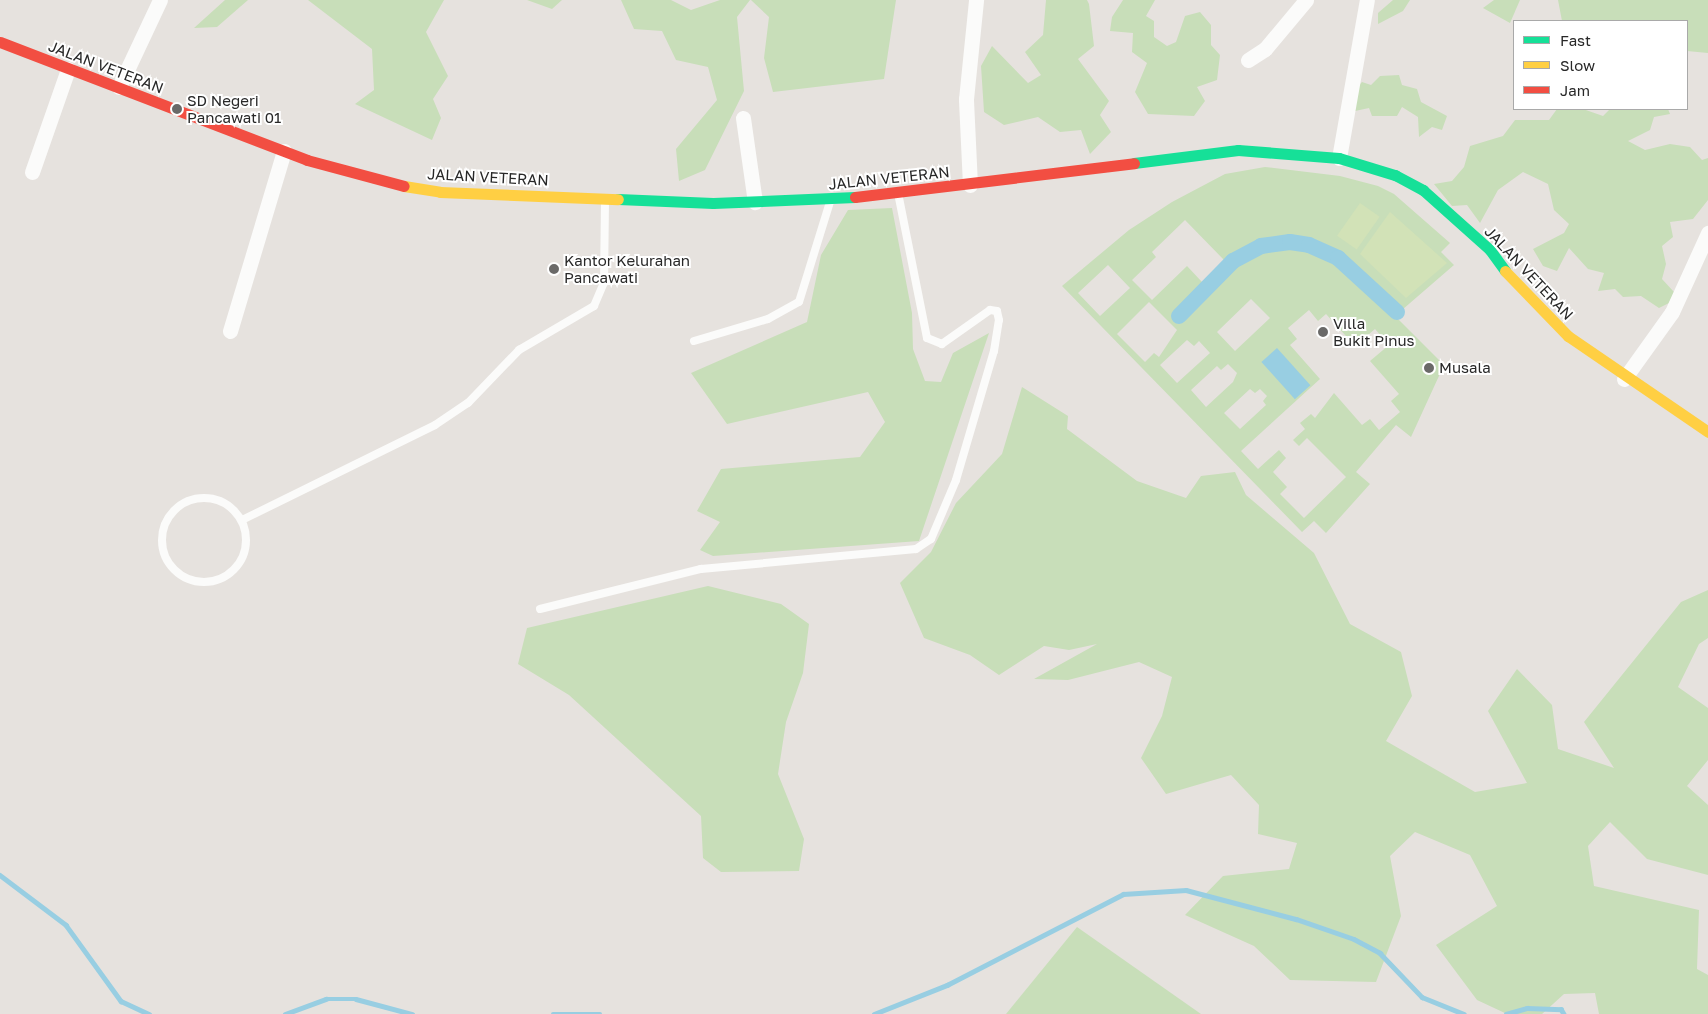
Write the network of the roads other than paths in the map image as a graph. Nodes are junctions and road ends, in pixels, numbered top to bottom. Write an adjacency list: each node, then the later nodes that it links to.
1 (160, 0): 8 (street)
2 (976, 0): 13 (street)
3 (1306, 0): 6 (street)
4 (1367, 0): 11 (street)
5 (0, 42): 7 (street, JALAN VETERAN)
6 (1248, 60)
7 (68, 69): 8 (street, JALAN VETERAN); 12 (street)
8 (119, 87): 10 (street, JALAN VETERAN)
9 (743, 118): 17 (street)
10 (284, 151): 15 (street, JALAN VETERAN); 19 (street)
11 (1339, 158): 13 (street, JALAN VETERAN); 21 (street, JALAN VETERAN)
12 (32, 172)
13 (970, 185): 14 (street, JALAN VETERAN)
14 (898, 193): 16 (street, JALAN VETERAN); 24 (lane)
15 (605, 198): 17 (street, JALAN VETERAN); 23 (lane)
16 (831, 200): 17 (street, JALAN VETERAN); 20 (lane)
17 (755, 202)
18 (1708, 233): 21 (street)
19 (230, 330)
20 (694, 341)
21 (1624, 379): 22 (street, JALAN VETERAN)
22 (1708, 432)
23 (242, 520): 23 (lane)
24 (540, 609)

